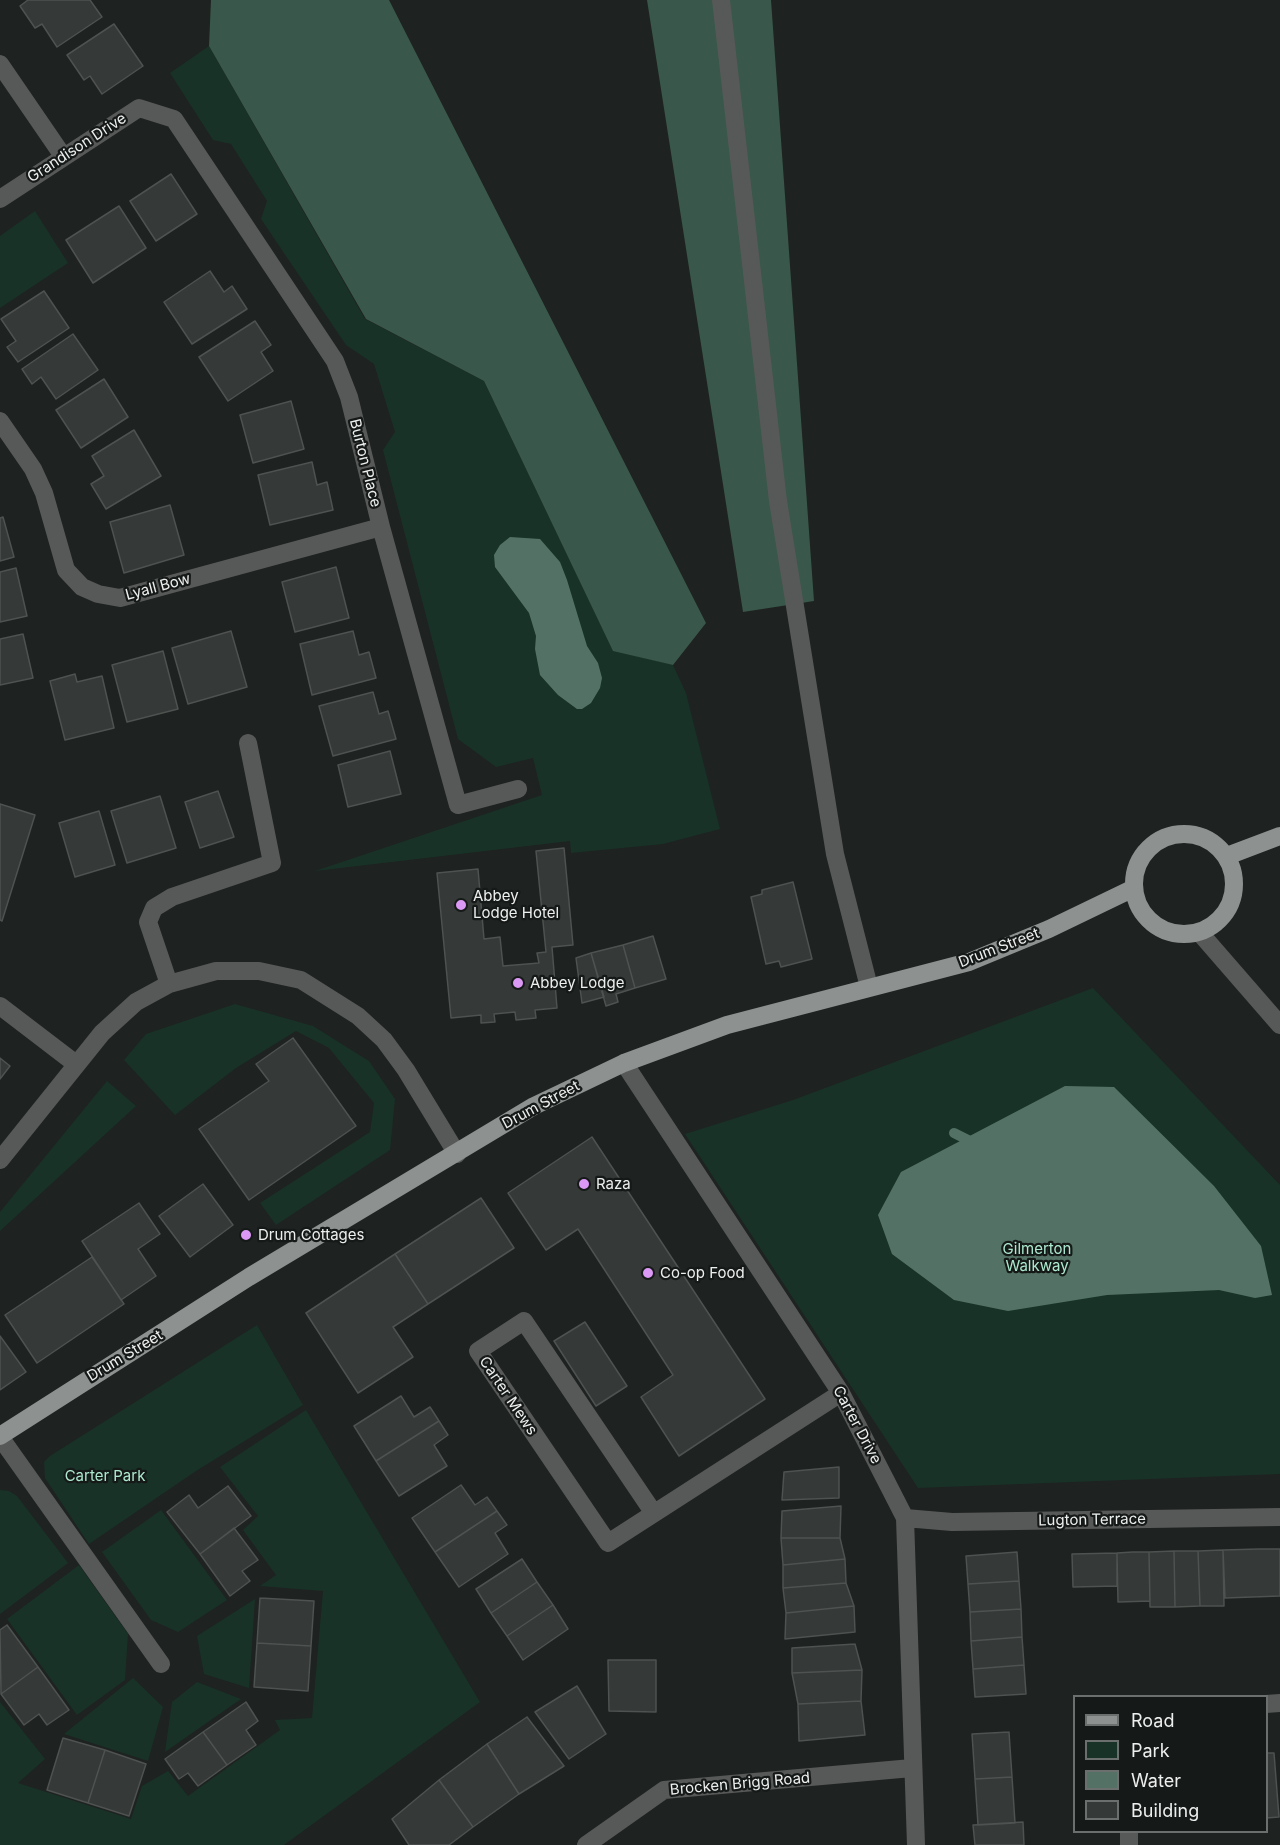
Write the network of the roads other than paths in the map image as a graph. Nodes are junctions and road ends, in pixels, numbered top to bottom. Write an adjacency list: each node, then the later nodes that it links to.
1 (721, 0): 15 (street)
2 (0, 63): 4 (street)
3 (156, 114): 4 (street, Grandison Drive); 7 (street, Burton Place)
4 (63, 156): 5 (street, Grandison Drive)
5 (0, 198)
6 (0, 421): 7 (street, Lyall Bow)
7 (381, 527): 9 (street, Burton Place)
8 (248, 743): 14 (street)
9 (518, 789)
10 (1280, 836): 11 (main road)
11 (1227, 856): 12 (main road); 13 (main road)
12 (1134, 888): 13 (main road); 15 (main road, Drum Street)
13 (1200, 933): 17 (street)
14 (170, 984): 19 (street); 20 (street)
15 (869, 987): 18 (main road, Drum Street)
16 (0, 1006): 19 (street)
17 (1280, 1025)
18 (624, 1063): 20 (main road, Drum Street); 22 (street, Carter Drive)
19 (76, 1064): 21 (street)
20 (457, 1154): 23 (main road, Drum Street)
21 (0, 1160)
22 (841, 1393): 24 (street, Carter Mews); 26 (street, Carter Drive)
23 (0, 1436): 27 (street)
24 (653, 1512): 24 (street, Carter Mews)
25 (1280, 1517): 26 (street, Lugton Terrace)
26 (905, 1518): 28 (street, Carter Drive)
27 (161, 1665)
28 (912, 1768): 29 (street, Brocken Brigg Road); 30 (street, Carter Drive)
29 (586, 1845)
30 (916, 1845)

